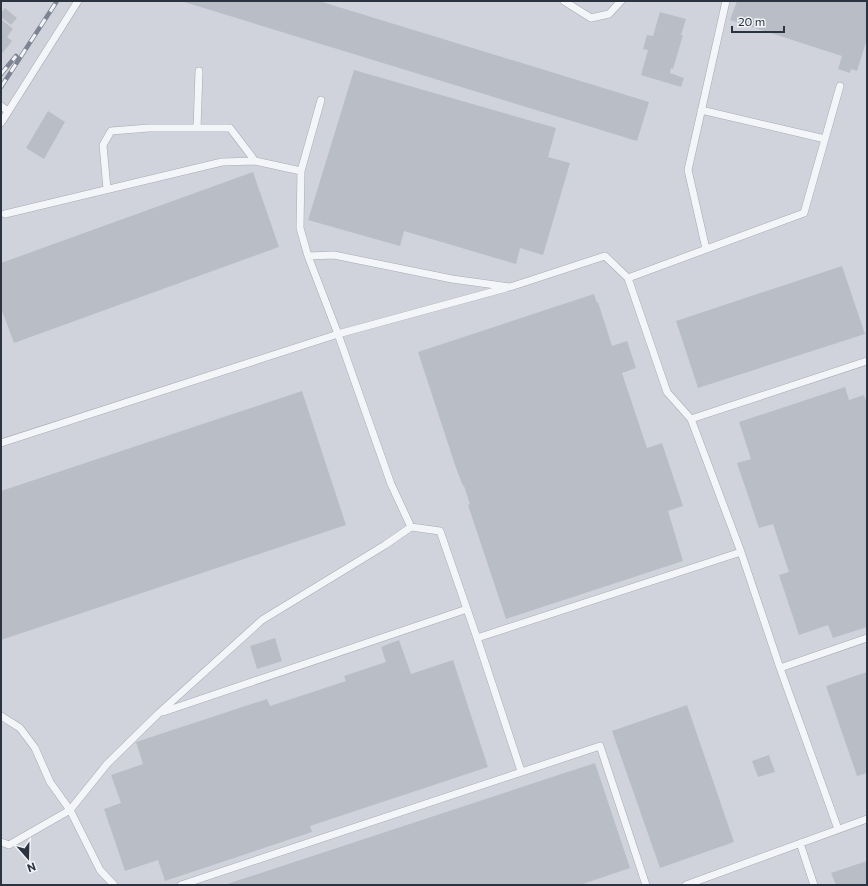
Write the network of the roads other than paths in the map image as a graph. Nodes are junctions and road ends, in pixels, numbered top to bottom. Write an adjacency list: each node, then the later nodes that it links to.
1 (78, 1): 10 (lane)
2 (564, 1): 3 (lane)
3 (621, 1)
4 (726, 1): 9 (lane)
5 (199, 72): 12 (lane)
6 (840, 86): 13 (lane)
7 (320, 100): 15 (lane)
8 (1, 106): 10 (lane)
9 (701, 110): 13 (lane); 18 (lane)
10 (8, 111): 11 (lane)
11 (1, 123)
12 (197, 128): 14 (lane); 16 (lane)
13 (825, 138): 18 (lane)
14 (255, 161): 15 (lane); 16 (lane)
15 (301, 171): 19 (lane)
16 (107, 189): 17 (lane)
17 (5, 214)
18 (706, 249): 20 (lane)
19 (308, 256): 21 (lane); 22 (lane)
20 (628, 278): 21 (lane); 24 (lane)
21 (510, 287): 22 (lane)
22 (338, 334): 25 (lane); 26 (lane)
23 (867, 361): 24 (lane)
24 (691, 419): 27 (lane)
25 (1, 443)
26 (411, 527): 28 (lane); 32 (lane)
27 (741, 552): 29 (lane); 31 (lane)
28 (467, 609): 29 (lane); 32 (lane)
29 (477, 638): 34 (lane)
30 (867, 638): 31 (lane)
31 (780, 668): 37 (lane)
32 (159, 713): 35 (lane)
33 (1, 716): 35 (lane)
34 (522, 771): 40 (lane); 43 (lane)
35 (70, 810): 38 (lane); 41 (lane)
36 (867, 819): 37 (lane)
37 (838, 829): 39 (lane)
38 (1, 842)
39 (800, 843): 44 (lane); 45 (lane)
40 (194, 883): 42 (lane)
41 (114, 885)
42 (181, 885)
43 (646, 885)
44 (686, 885)
45 (814, 885)

